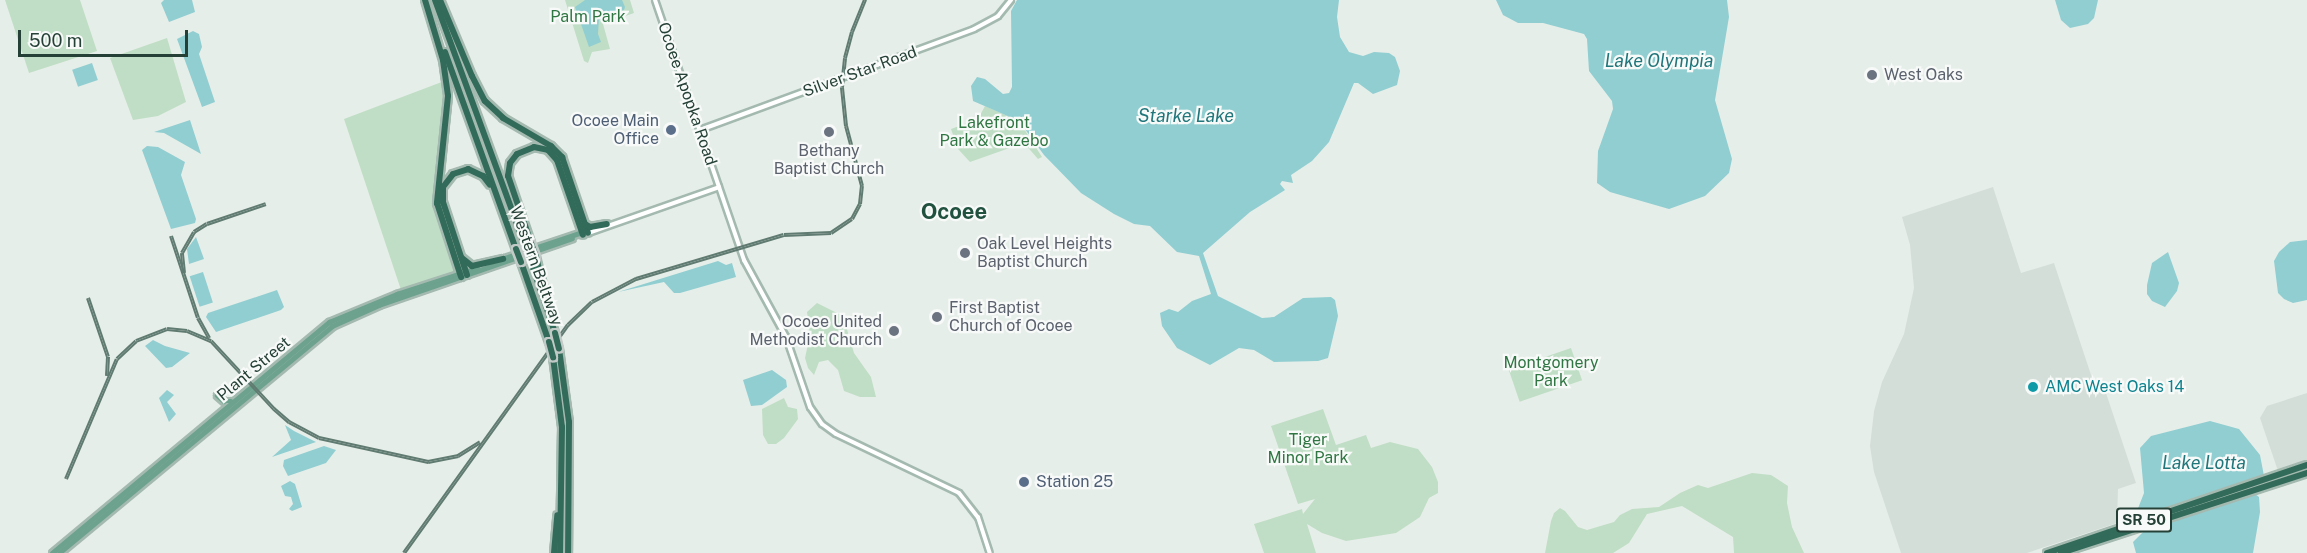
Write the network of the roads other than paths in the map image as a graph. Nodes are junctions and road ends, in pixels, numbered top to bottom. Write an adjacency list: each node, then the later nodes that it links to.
1 (425, 0): 6 (highway)
2 (435, 0): 13 (highway, Western Beltway)
3 (440, 0): 12 (highway)
4 (655, 0): 7 (main road, Ocoee Apopka Road)
5 (1011, 0): 7 (main road, Silver Star Road)
6 (449, 75): 9 (highway, Western Beltway); 17 (highway)
7 (700, 130): 8 (main road, Ocoee Apopka Road)
8 (719, 187): 10 (main road); 35 (main road, Ocoee Apopka Road)
9 (496, 196): 14 (highway); 15 (highway, Western Beltway)
10 (621, 220): 11 (main road); 12 (main road)
11 (607, 224): 12 (highway)
12 (585, 230): 13 (highway); 15 (main road)
13 (528, 245): 34 (highway, Western Beltway, bridge)
14 (460, 255): 16 (highway); 17 (highway)
15 (518, 256): 16 (main road, Plant Street); 17 (main road); 28 (highway, Western Beltway, bridge)
16 (503, 259): 17 (main road, Plant Street)
17 (464, 274): 18 (main road, Plant Street); 20 (main road, Plant Street)
18 (282, 360): 19 (main road, Plant Street); 20 (main road)
19 (273, 368): 21 (main road); 23 (main road, Plant Street)
20 (280, 369): 21 (main road, Plant Street)
21 (272, 375): 25 (main road, Plant Street)
22 (217, 395): 23 (main road)
23 (239, 397): 25 (main road, Plant Street)
24 (2307, 465): 27 (highway, SR 50)
25 (152, 473): 30 (main road, Plant Street); 31 (main road)
26 (2307, 473): 27 (highway, SR 50)
27 (2267, 482): 29 (highway, SR 50)
28 (562, 497): 32 (highway); 33 (highway, Western Beltway)
29 (2193, 507): 36 (highway, SR 50); 37 (highway, SR 50)
30 (52, 553)
31 (59, 553)
32 (554, 553)
33 (560, 553)
34 (568, 553)
35 (990, 553)
36 (2047, 553)
37 (2061, 553)

